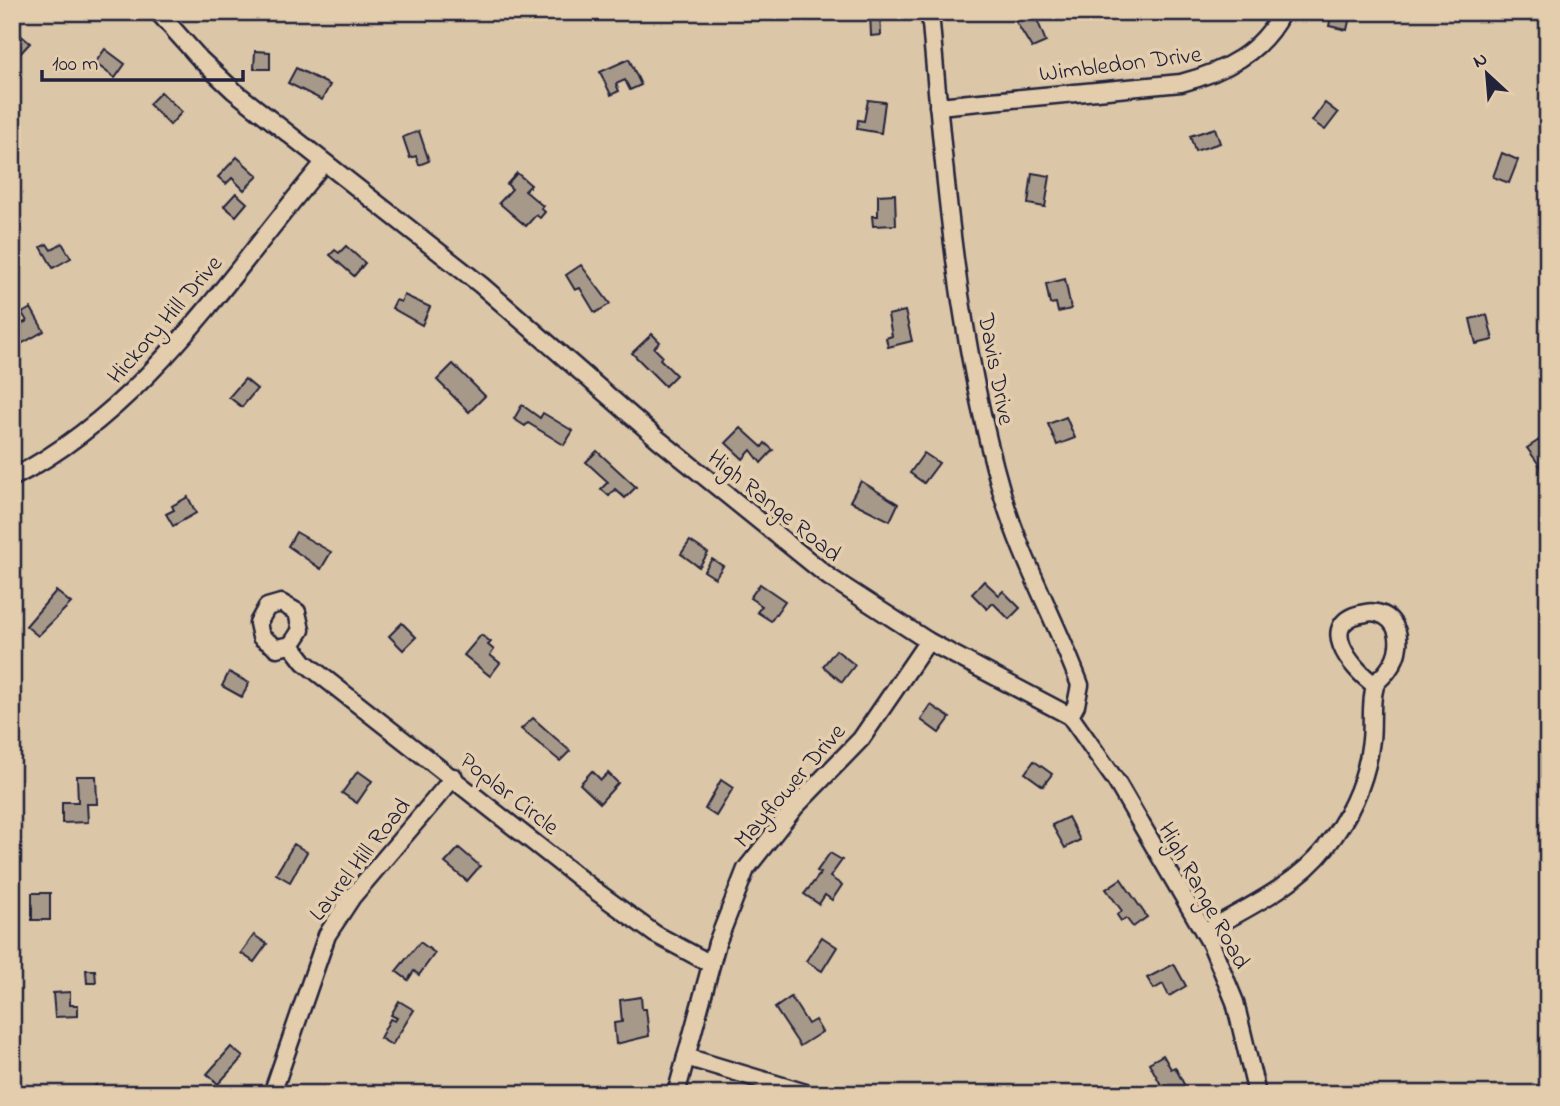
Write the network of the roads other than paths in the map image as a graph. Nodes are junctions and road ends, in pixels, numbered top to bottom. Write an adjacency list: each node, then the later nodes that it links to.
1 (158, 12): 5 (street, High Range Road)
2 (930, 12): 4 (street, Davis Drive)
3 (1282, 12): 4 (street, Wimbledon Drive)
4 (938, 106): 10 (street, Davis Drive)
5 (324, 163): 6 (street, Hickory Hill Drive); 7 (street, High Range Road)
6 (12, 478)
7 (928, 641): 10 (street, High Range Road); 13 (street, Mayflower Drive)
8 (291, 645): 11 (street, Poplar Circle)
9 (1375, 685): 9 (street); 12 (street)
10 (1070, 716): 12 (street, High Range Road)
11 (454, 777): 13 (street, Poplar Circle); 15 (street, Laurel Hill Road)
12 (1204, 932): 18 (street, High Range Road)
13 (711, 964): 14 (street, Mayflower Drive)
14 (687, 1057): 16 (street, Mayflower Drive); 17 (street)
15 (272, 1094)
16 (676, 1094)
17 (809, 1094)
18 (1257, 1094)

